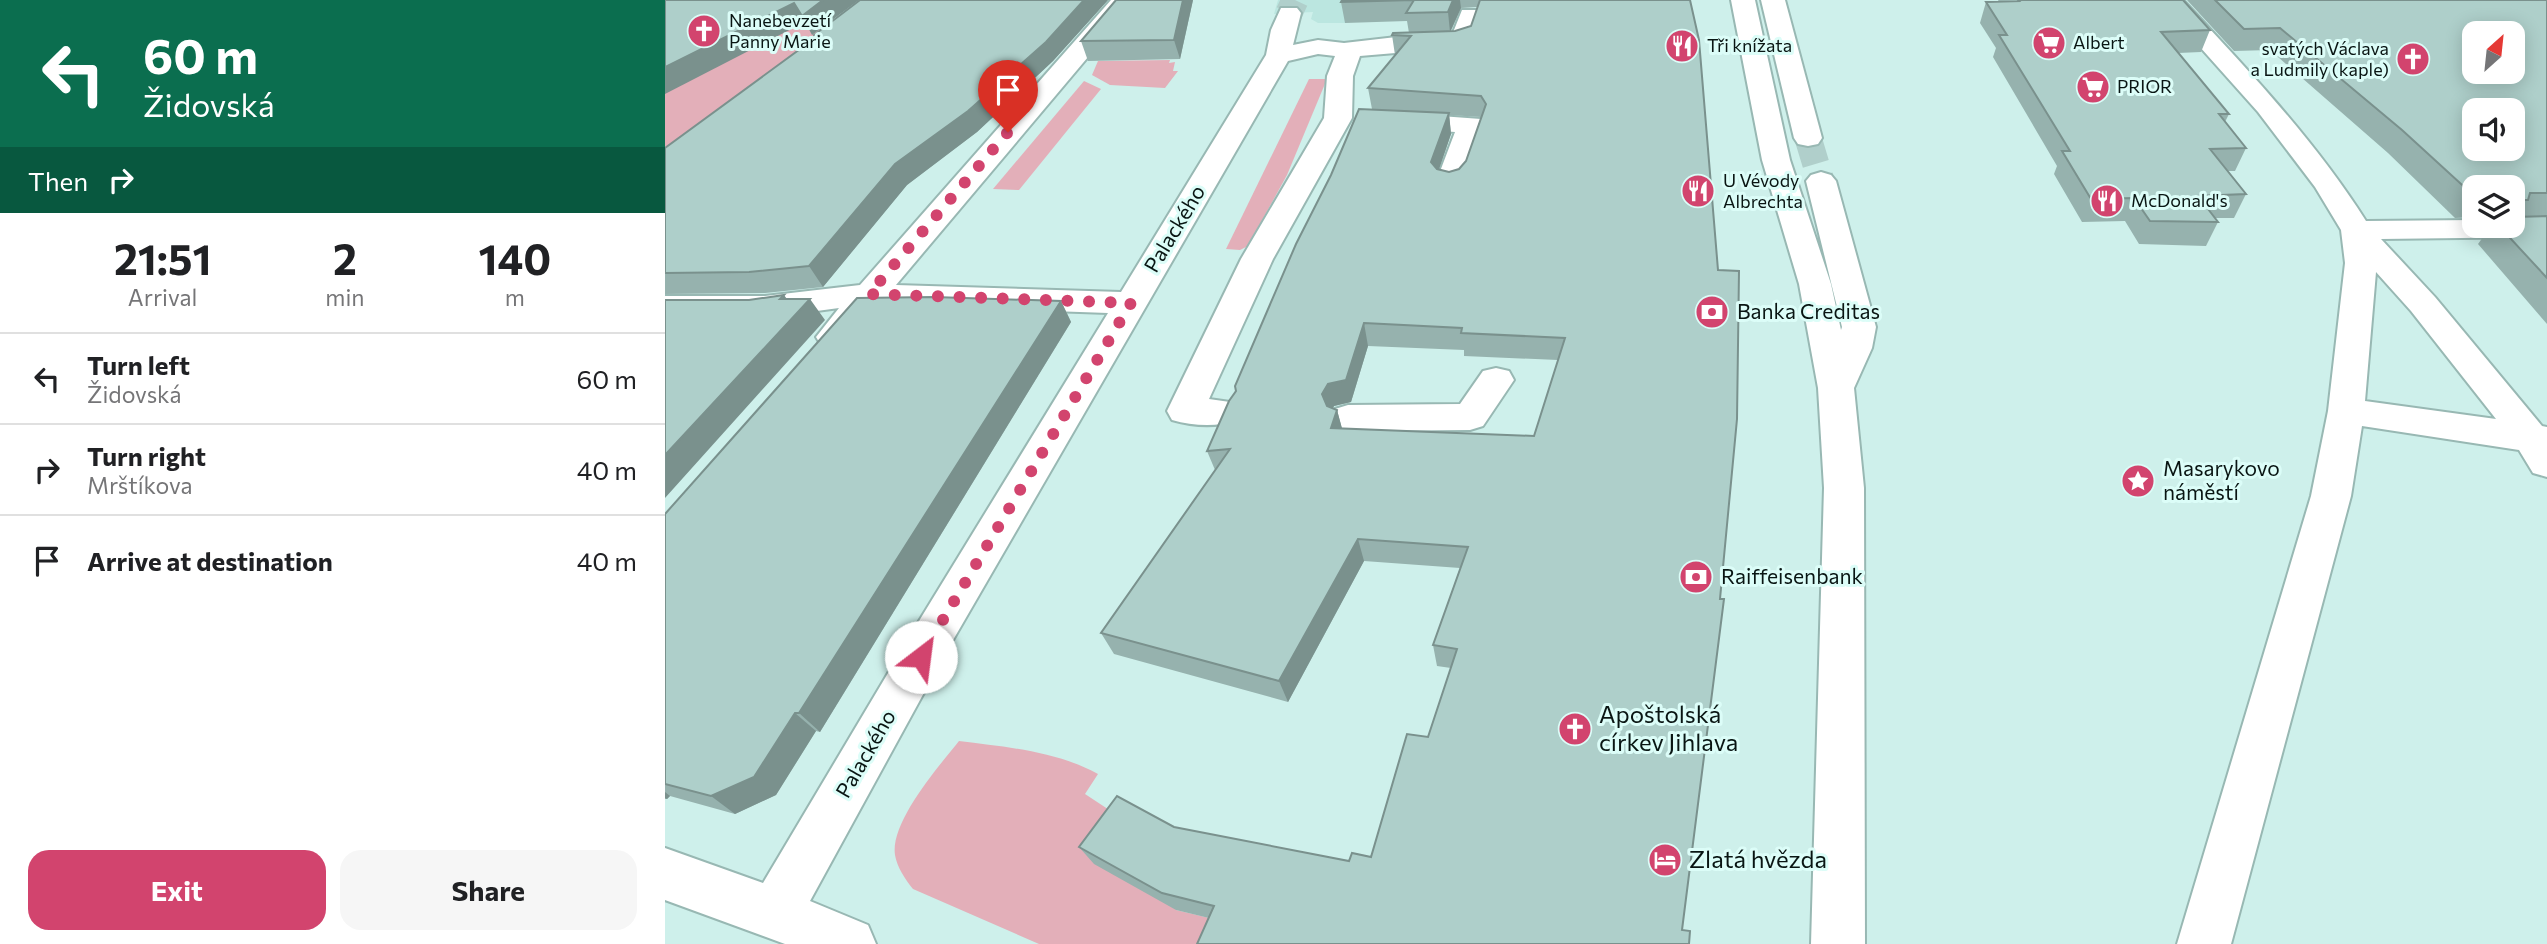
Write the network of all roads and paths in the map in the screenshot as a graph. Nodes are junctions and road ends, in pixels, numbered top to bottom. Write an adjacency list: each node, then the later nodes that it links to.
1 (1124, 0): 13 (street)
2 (1743, 0): 18 (street)
3 (1773, 0): 8 (street)
4 (2170, 0): 12 (street)
5 (1470, 15): 6 (street)
6 (1344, 50): 7 (street); 14 (street, Palackého)
7 (1360, 119): 10 (street); 20 (street)
8 (1808, 138)
9 (1821, 181): 18 (street)
10 (1451, 182)
11 (2547, 228): 12 (street)
12 (2356, 230): 19 (street); 22 (street)
13 (869, 294): 14 (street); 15 (street); 16 (street)
14 (1131, 303): 24 (street, Palackého)
15 (665, 307)
16 (808, 365)
17 (1496, 380): 21 (street)
18 (1836, 388): 26 (street)
19 (2346, 411): 22 (street); 27 (street)
20 (1224, 412)
21 (1348, 418)
22 (2542, 447)
23 (665, 874): 24 (street)
24 (775, 913): 25 (street)
25 (849, 944)
26 (1838, 944)
27 (2204, 944)

